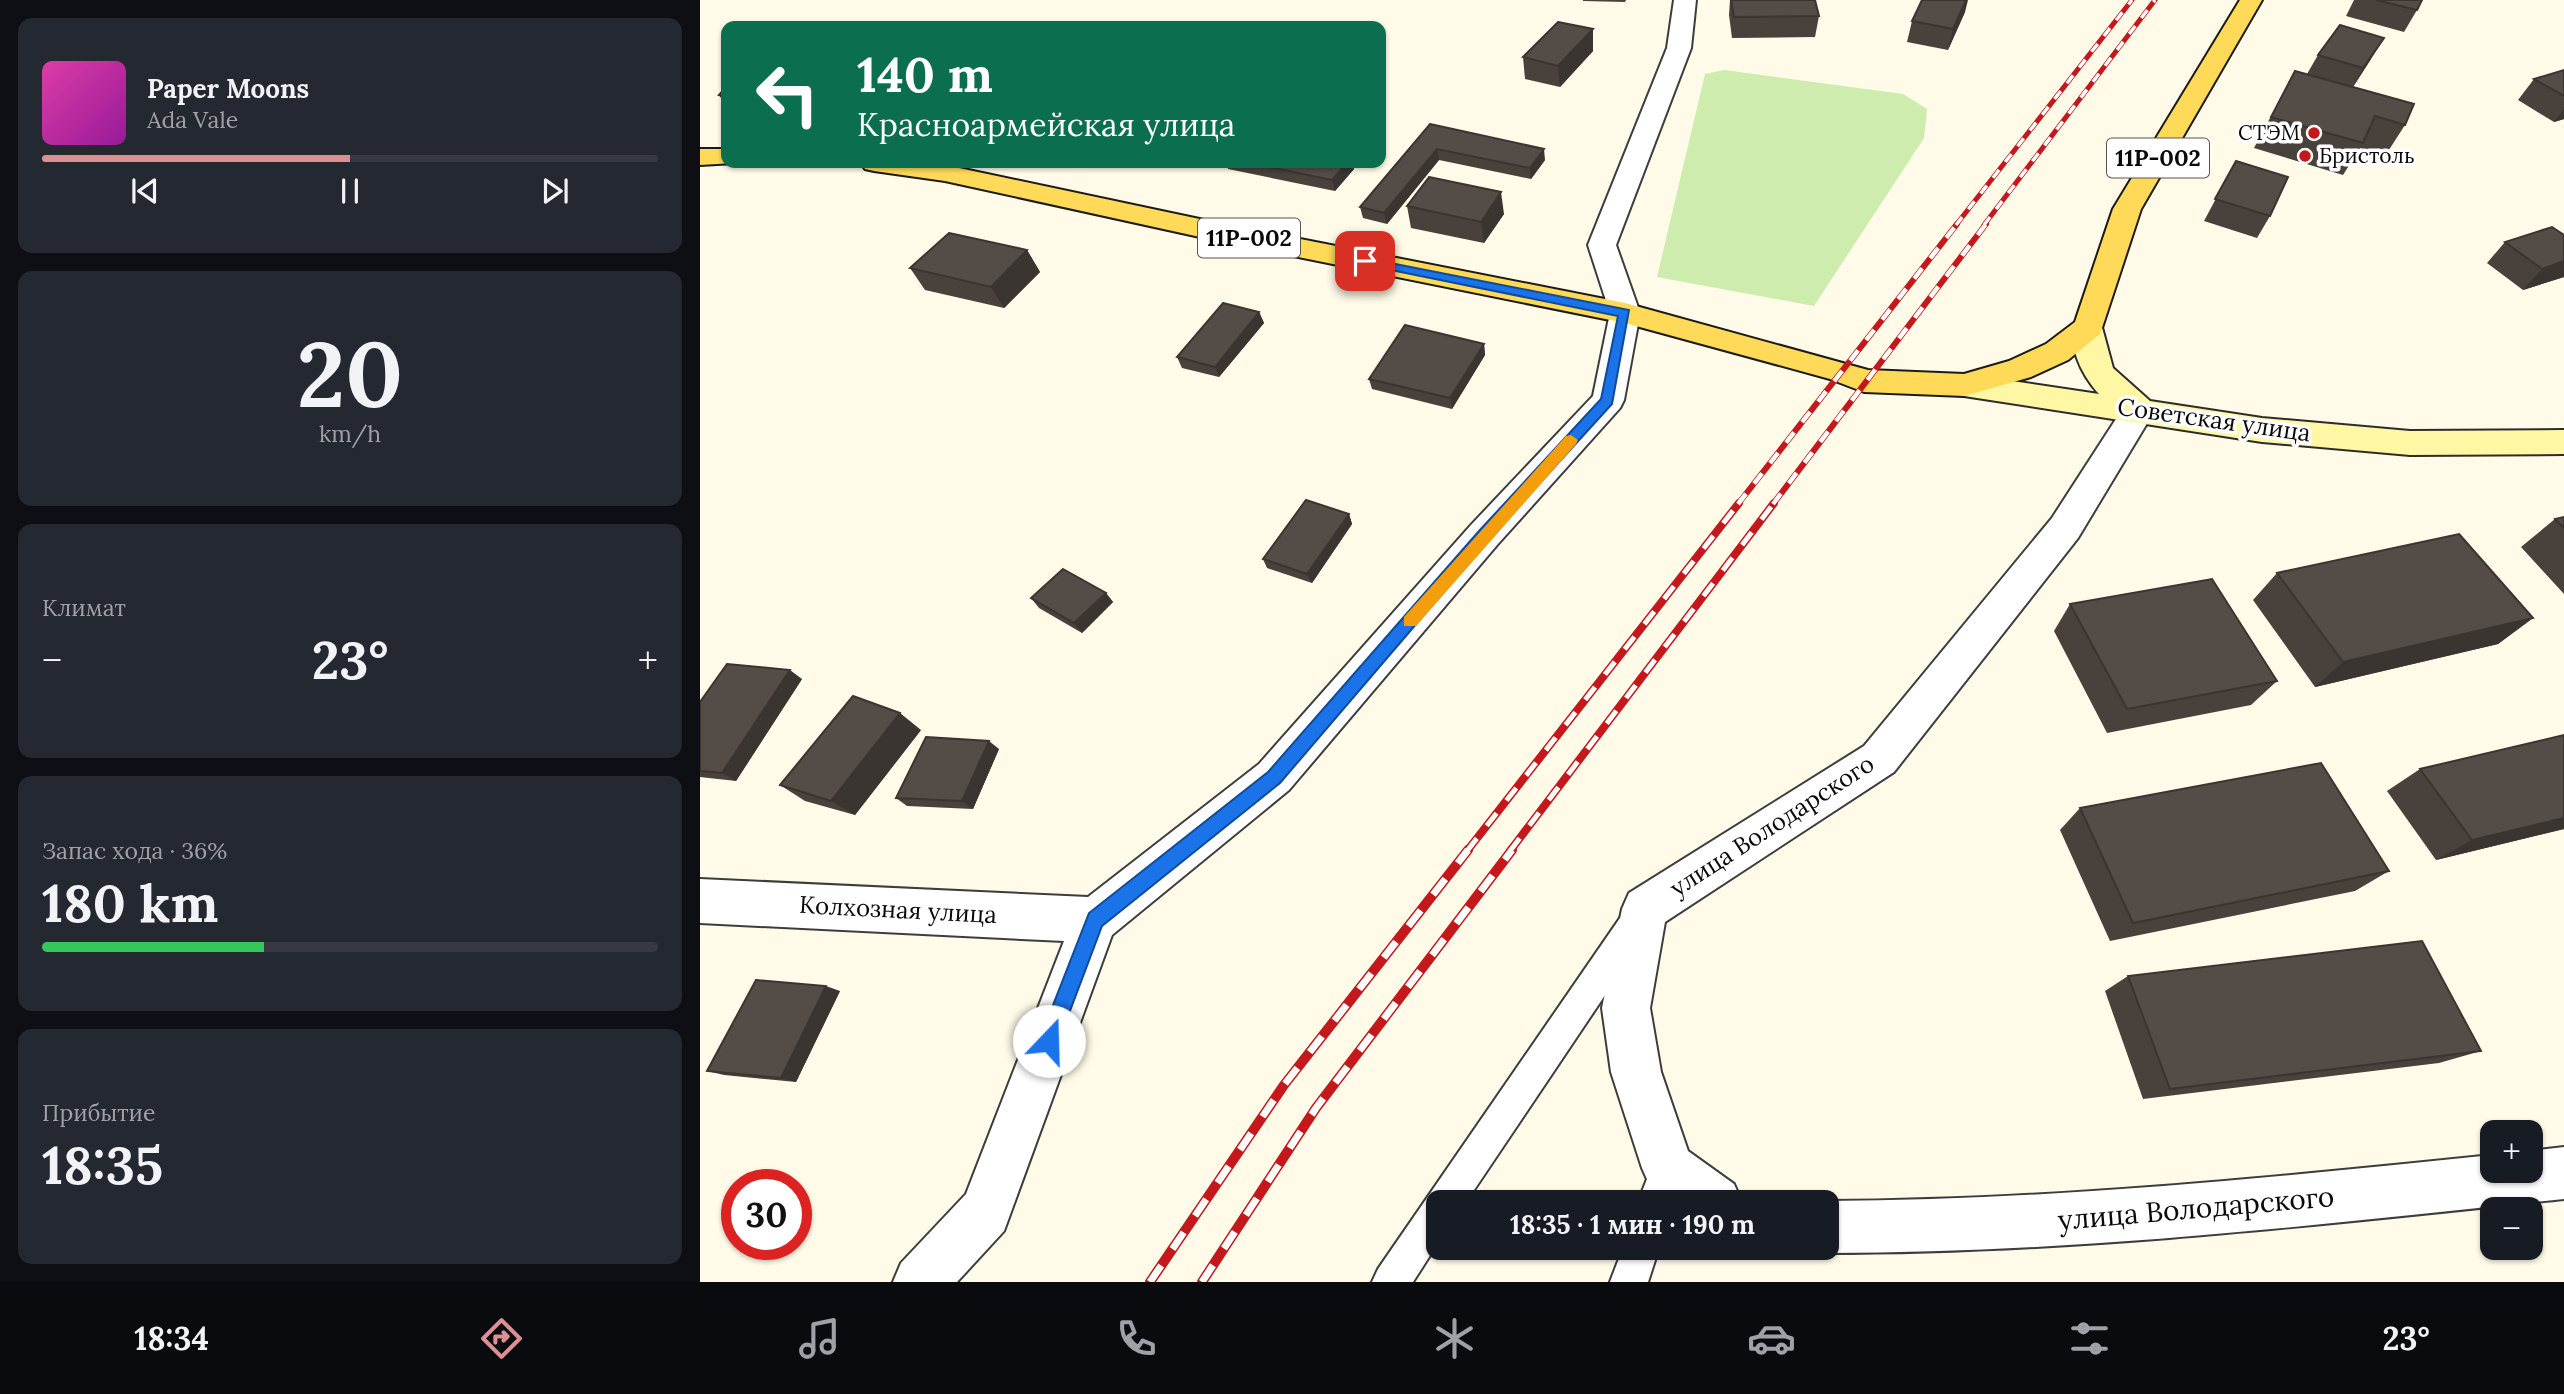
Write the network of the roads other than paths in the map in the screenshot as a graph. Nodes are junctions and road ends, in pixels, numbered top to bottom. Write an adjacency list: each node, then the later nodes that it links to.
1 (1685, 0): 6 (street)
2 (2251, 0): 7 (main road, 11Р-002)
3 (700, 157): 4 (main road)
4 (721, 157)
5 (910, 168): 6 (main road, 11Р-002)
6 (1625, 313): 8 (main road, Советская улица / 11Р-002); 13 (street)
7 (2090, 327): 8 (main road, 11Р-002); 9 (street)
8 (1964, 385): 9 (street, Советская улица)
9 (2139, 410): 10 (street, Советская улица); 12 (street, улица Володарского)
10 (2564, 442)
11 (700, 901): 13 (street, Колхозная улица)
12 (1645, 909): 15 (street, улица Володарского); 16 (lane)
13 (1095, 920): 20 (street)
14 (2564, 1173): 17 (street, улица Володарского)
15 (1662, 1185)
16 (1454, 1190)
17 (1839, 1227)
18 (1426, 1230): 21 (lane)
19 (1637, 1260): 22 (lane)
20 (920, 1282)
21 (1391, 1282)
22 (1629, 1282)

